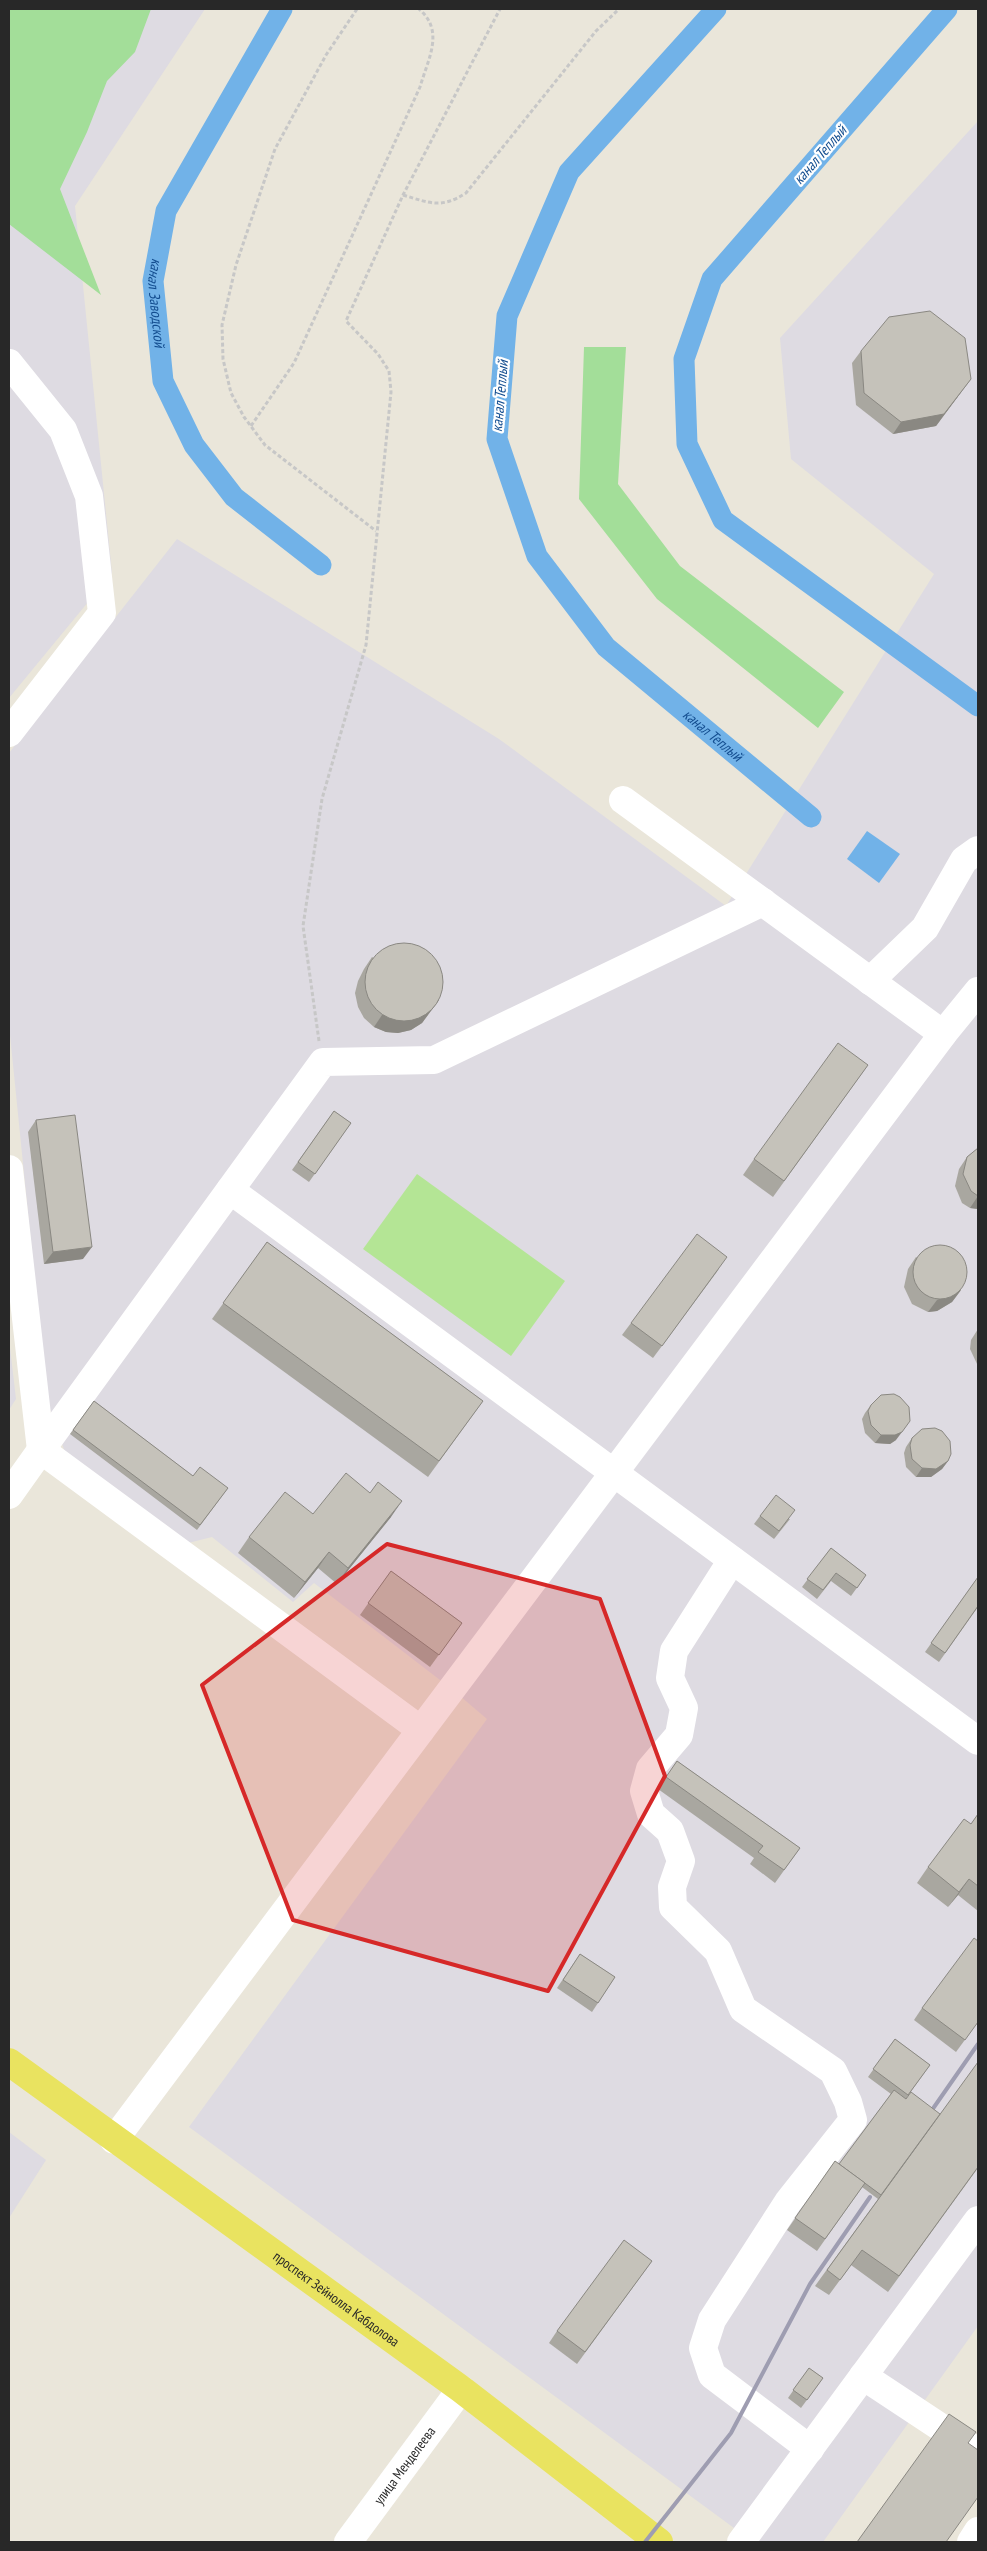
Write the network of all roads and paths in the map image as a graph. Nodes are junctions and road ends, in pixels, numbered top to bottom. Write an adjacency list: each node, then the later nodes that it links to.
1 (357, 9): 7 (path)
2 (419, 9): 7 (path)
3 (500, 9): 5 (path)
4 (619, 9): 5 (path)
5 (403, 195): 8 (path)
6 (9, 363): 9 (street)
7 (251, 426): 8 (path)
8 (377, 532): 16 (path)
9 (9, 734)
10 (623, 800): 12 (street)
11 (978, 850): 13 (street)
12 (763, 902): 13 (street); 16 (street)
13 (870, 981): 15 (street)
14 (978, 991): 15 (street)
15 (943, 1034): 20 (street)
16 (323, 1062): 18 (street)
17 (9, 1169): 19 (street)
18 (230, 1190): 19 (street); 20 (street)
19 (41, 1450): 21 (street); 23 (street)
20 (614, 1474): 22 (street); 23 (street)
21 (9, 1495)
22 (732, 1560): 24 (street); 30 (street)
23 (421, 1730): 26 (street)
24 (978, 1741)
25 (9, 2062): 26 (main road, проспект Зейнолла Кабдолова)
26 (114, 2140): 29 (main road, проспект Зейнолла Кабдолова)
27 (974, 2230): 28 (street)
28 (863, 2376): 30 (street); 31 (street)
29 (461, 2389): 33 (street, улица Менделеева); 34 (main road, проспект Зейнолла Кабдолова)
30 (810, 2448): 35 (street)
31 (978, 2452)
32 (978, 2531): 36 (street)
33 (348, 2542)
34 (659, 2542)
35 (741, 2542)
36 (971, 2542)

